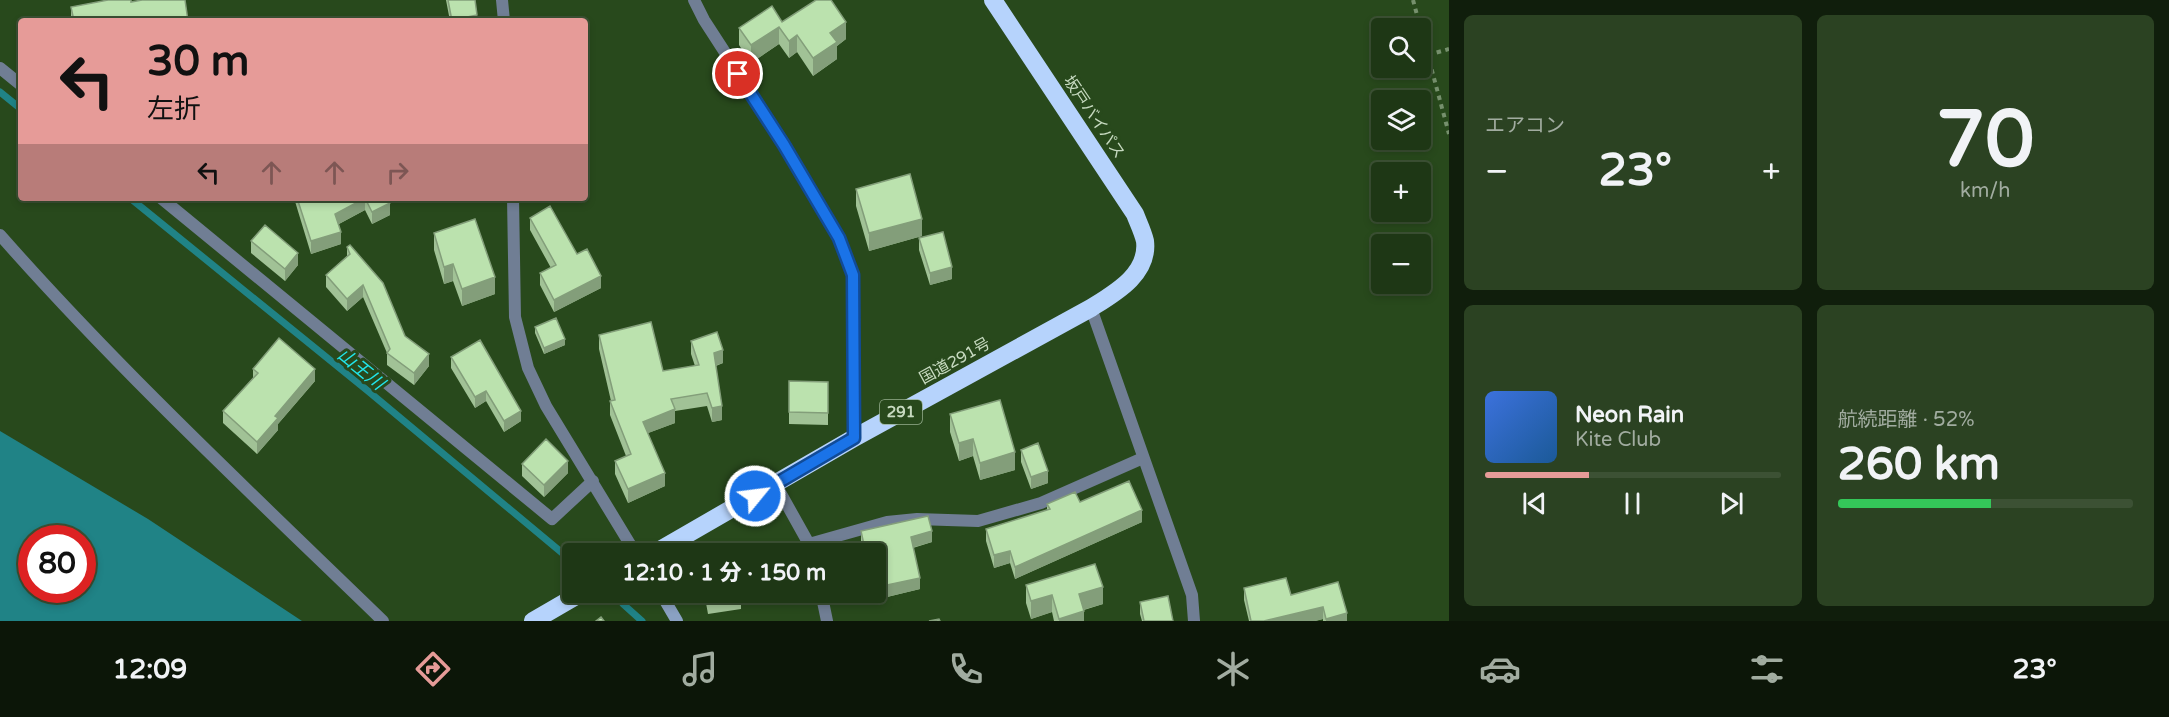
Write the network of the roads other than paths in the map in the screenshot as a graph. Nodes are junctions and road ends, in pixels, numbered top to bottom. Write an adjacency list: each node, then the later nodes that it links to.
1 (502, 0): 4 (street)
2 (694, 0): 12 (street)
3 (993, 0): 10 (highway, 坂戸バイパス / 291)
4 (504, 18)
5 (0, 68): 6 (street)
6 (18, 83)
7 (165, 201): 14 (street)
8 (513, 201): 14 (street)
9 (0, 235): 23 (street)
10 (1142, 263): 11 (highway, 国道291号 / 291)
11 (1091, 308): 12 (highway, 国道291号 / 291); 13 (street)
12 (854, 438): 15 (highway, 国道291号 / 291)
13 (1143, 458): 19 (street); 27 (street)
14 (593, 481): 16 (street)
15 (776, 485): 17 (highway, 国道291号 / 291); 18 (street)
16 (630, 543)
17 (673, 543)
18 (807, 543)
19 (827, 543)
20 (565, 603): 24 (highway)
21 (666, 603): 25 (main road)
22 (823, 603): 26 (street)
23 (383, 621)
24 (533, 621)
25 (677, 621)
26 (827, 621)
27 (1194, 621)

